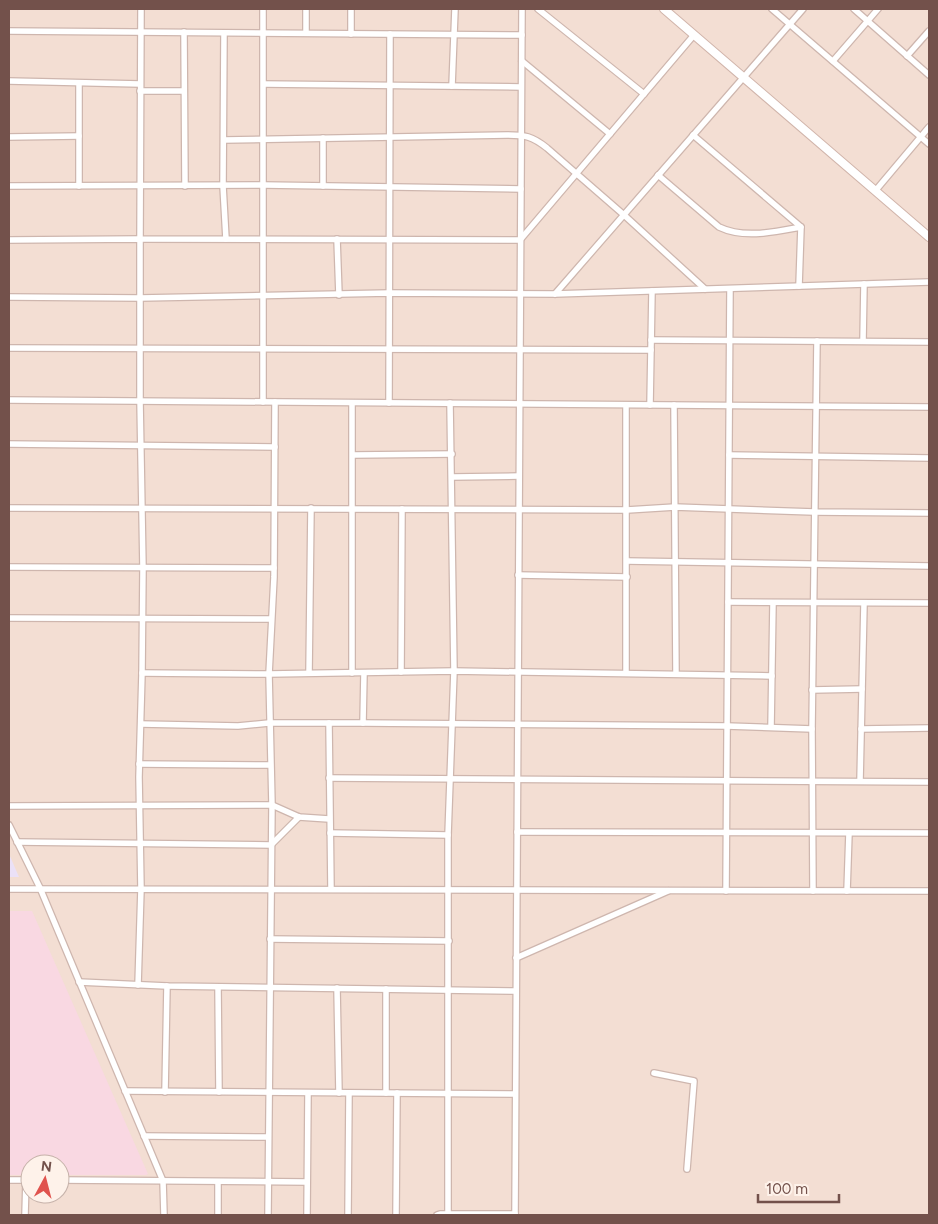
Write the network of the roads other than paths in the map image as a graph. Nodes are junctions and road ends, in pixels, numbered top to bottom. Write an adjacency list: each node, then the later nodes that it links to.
1 (141, 9): 17 (street)
2 (263, 9): 20 (street)
3 (306, 9): 21 (street)
4 (351, 9): 22 (street)
5 (455, 9): 26 (street)
6 (522, 9): 24 (street)
7 (538, 9): 40 (street)
8 (664, 9): 25 (main road)
9 (772, 9): 14 (street)
10 (803, 9): 14 (street)
11 (854, 9): 13 (street)
12 (878, 9): 13 (street)
13 (868, 21): 27 (street); 28 (street)
14 (790, 24): 28 (street); 31 (street)
15 (9, 31): 17 (street)
16 (929, 31): 27 (street)
17 (141, 32): 18 (street); 38 (street)
18 (184, 32): 19 (street); 39 (street)
19 (224, 33): 20 (street); 51 (street)
20 (264, 33): 21 (street); 34 (street)
21 (306, 34): 22 (street)
22 (351, 34): 23 (street)
23 (390, 34): 26 (street); 35 (street)
24 (522, 35): 26 (street); 29 (street)
25 (694, 35): 31 (main road); 40 (street)
26 (453, 36): 36 (street)
27 (907, 56): 30 (street)
28 (833, 61): 48 (street)
29 (522, 62): 37 (street); 42 (street)
30 (929, 75)
31 (743, 78): 44 (street); 64 (main road)
32 (9, 81): 33 (street)
33 (79, 83): 38 (street); 45 (street)
34 (264, 84): 35 (street); 50 (street)
35 (390, 86): 36 (street); 47 (street)
36 (452, 86): 37 (street)
37 (521, 87): 43 (street)
38 (140, 88): 39 (street); 58 (street)
39 (184, 91): 59 (street)
40 (644, 94): 42 (street)
41 (929, 127): 48 (street)
42 (610, 134): 53 (street)
43 (521, 135): 47 (street); 53 (street); 63 (street)
44 (693, 135): 54 (street); 66 (street)
45 (79, 136): 46 (street); 57 (street)
46 (9, 137)
47 (390, 137): 49 (street); 62 (street)
48 (921, 137): 52 (street); 64 (street)
49 (322, 138): 50 (street); 61 (street)
50 (264, 139): 51 (street); 55 (street)
51 (224, 140): 60 (street)
52 (929, 144)
53 (576, 174): 65 (street); 74 (street)
54 (658, 175): 65 (street); 66 (street)
55 (264, 185): 60 (street); 61 (street); 70 (street)
56 (9, 186): 57 (street)
57 (79, 186): 58 (street)
58 (140, 186): 59 (street); 68 (street)
59 (185, 186): 60 (street)
60 (223, 186): 69 (street)
61 (323, 186): 62 (street)
62 (390, 187): 63 (street); 72 (street)
63 (521, 189): 74 (street)
64 (876, 190): 67 (main road)
65 (624, 215): 78 (street); 83 (street)
66 (801, 227): 77 (street)
67 (929, 237)
68 (140, 239): 69 (street); 73 (street); 87 (street)
69 (226, 239): 70 (street)
70 (264, 239): 71 (street); 85 (street)
71 (337, 239): 72 (street); 84 (street)
72 (388, 239): 74 (street); 81 (street)
73 (9, 240)
74 (520, 240): 82 (street)
75 (929, 282): 76 (street)
76 (864, 284): 77 (street); 91 (street)
77 (799, 286): 79 (street)
78 (705, 289): 79 (street); 80 (street)
79 (730, 289): 89 (street)
80 (652, 291): 83 (street); 88 (street)
81 (389, 293): 82 (street); 84 (street); 96 (street)
82 (520, 294): 83 (street); 97 (street)
83 (555, 294)
84 (339, 295): 85 (street)
85 (264, 296): 87 (street); 95 (street)
86 (9, 297): 87 (street)
87 (140, 298): 94 (street)
88 (651, 340): 89 (street); 98 (street)
89 (730, 340): 90 (street); 110 (street)
90 (816, 341): 91 (street); 111 (street)
91 (862, 341): 92 (street)
92 (929, 342)
93 (9, 348): 94 (street)
94 (140, 348): 95 (street); 100 (street)
95 (263, 349): 96 (street); 101 (street)
96 (389, 349): 97 (street); 104 (street)
97 (520, 350): 98 (street); 106 (street)
98 (651, 350): 108 (street)
99 (9, 400): 100 (street)
100 (140, 401): 101 (street); 114 (street)
101 (263, 402): 102 (street)
102 (275, 402): 103 (street); 115 (street)
103 (352, 403): 104 (street); 117 (street)
104 (389, 403): 105 (street)
105 (450, 403): 106 (street); 116 (street)
106 (519, 404): 107 (street); 121 (street)
107 (626, 405): 108 (street); 132 (street)
108 (650, 405): 109 (street)
109 (674, 405): 110 (street); 123 (street)
110 (729, 406): 111 (street); 118 (street)
111 (815, 406): 112 (street); 119 (street)
112 (929, 407)
113 (9, 444): 114 (street)
114 (141, 445): 115 (street); 130 (street)
115 (274, 447): 125 (street)
116 (452, 454): 117 (street); 122 (street)
117 (353, 455): 127 (street)
118 (729, 455): 119 (street); 133 (street)
119 (814, 456): 120 (street); 134 (street)
120 (929, 458)
121 (519, 476): 122 (street); 131 (street)
122 (452, 477): 129 (street)
123 (675, 507): 132 (street); 133 (street); 137 (street)
124 (9, 508): 130 (street)
125 (274, 508): 126 (street); 130 (street); 143 (street)
126 (311, 508): 127 (street); 158 (street)
127 (353, 508): 128 (street); 159 (street)
128 (402, 509): 129 (street); 156 (street)
129 (453, 509): 131 (street); 154 (street)
130 (142, 510): 142 (street)
131 (519, 510): 132 (street); 144 (street)
132 (628, 510): 136 (street)
133 (729, 510): 134 (street); 138 (street)
134 (814, 512): 135 (street); 139 (street)
135 (929, 513)
136 (627, 561): 137 (street); 145 (street)
137 (675, 562): 138 (street); 163 (street)
138 (728, 563): 139 (street); 146 (street)
139 (814, 564): 140 (street); 149 (street)
140 (929, 566)
141 (9, 567): 142 (street)
142 (143, 568): 143 (street); 152 (street)
143 (274, 568): 153 (street)
144 (518, 575): 145 (street); 157 (street)
145 (627, 577): 162 (street)
146 (728, 602): 147 (street); 164 (street)
147 (773, 602): 149 (street); 165 (street)
148 (929, 603): 150 (street)
149 (813, 604): 150 (street); 167 (street)
150 (864, 604): 166 (street)
151 (9, 618): 152 (street)
152 (143, 619): 153 (street); 155 (street)
153 (272, 619): 161 (street)
154 (454, 671): 156 (street); 157 (street); 172 (street)
155 (142, 672): 161 (street); 170 (street)
156 (401, 672): 160 (street)
157 (518, 672): 162 (street); 173 (street)
158 (309, 673): 159 (street); 161 (street)
159 (352, 673): 160 (street)
160 (364, 673): 169 (street)
161 (269, 674): 171 (street)
162 (626, 674): 163 (street)
163 (676, 674): 164 (street)
164 (728, 674): 165 (street); 174 (street)
165 (772, 676): 175 (street)
166 (862, 689): 167 (street); 178 (street)
167 (812, 690): 176 (street)
168 (329, 723): 169 (street); 171 (street); 181 (street)
169 (363, 723): 172 (street)
170 (141, 724): 171 (street); 179 (street)
171 (269, 724): 180 (street)
172 (452, 724): 173 (street); 182 (street)
173 (517, 725): 174 (street); 183 (street)
174 (727, 726): 175 (street); 184 (street)
175 (771, 727): 176 (street)
176 (812, 728): 185 (street)
177 (929, 728): 178 (street)
178 (861, 729): 186 (street)
179 (139, 764): 180 (street); 188 (street)
180 (270, 766): 189 (street)
181 (329, 778): 182 (street); 192 (street)
182 (450, 778): 183 (street); 200 (street)
183 (517, 779): 184 (street); 194 (street)
184 (727, 780): 185 (street); 196 (street)
185 (814, 781): 186 (street); 197 (street)
186 (860, 781): 187 (street)
187 (929, 782)
188 (140, 805): 189 (street); 190 (street); 202 (street)
189 (272, 805): 191 (street); 203 (street)
190 (9, 806)
191 (299, 817): 192 (street); 203 (street)
192 (330, 818): 195 (street)
193 (9, 825): 201 (street)
194 (517, 832): 196 (street); 210 (street)
195 (330, 833): 200 (street); 208 (street)
196 (726, 833): 197 (street); 212 (street)
197 (814, 833): 198 (street); 213 (street)
198 (849, 833): 199 (street); 214 (street)
199 (929, 833)
200 (448, 836): 209 (street)
201 (17, 842): 202 (street); 204 (street)
202 (140, 844): 203 (street); 206 (street)
203 (271, 845): 207 (street)
204 (40, 888): 205 (street); 206 (street); 219 (street)
205 (9, 889)
206 (141, 889): 207 (street); 220 (street)
207 (271, 889): 208 (street); 216 (street)
208 (331, 889): 209 (street)
209 (449, 890): 210 (street); 217 (street)
210 (516, 890): 211 (street); 218 (street)
211 (670, 890): 212 (street); 218 (street)
212 (726, 891): 213 (street)
213 (814, 891): 214 (street)
214 (847, 891): 215 (street)
215 (929, 891)
216 (270, 939): 217 (street); 223 (street)
217 (449, 941): 226 (street)
218 (516, 958): 227 (street)
219 (79, 982): 220 (street); 229 (street)
220 (138, 985): 221 (street)
221 (167, 986): 222 (street); 230 (street)
222 (218, 986): 223 (street); 231 (street)
223 (269, 987): 224 (street); 232 (street)
224 (338, 988): 225 (street); 234 (street)
225 (386, 989): 226 (street); 236 (street)
226 (449, 990): 227 (street); 238 (street)
227 (516, 991): 239 (street)
228 (654, 1073): 242 (street)
229 (125, 1091): 230 (street); 240 (street)
230 (165, 1092): 231 (street)
231 (220, 1092): 232 (street)
232 (268, 1093): 233 (street); 241 (street)
233 (308, 1093): 234 (street); 247 (street)
234 (339, 1093): 235 (street)
235 (349, 1093): 236 (street); 253 (street)
236 (386, 1093): 237 (street)
237 (397, 1093): 238 (street); 254 (street)
238 (448, 1094): 239 (street); 248 (street)
239 (515, 1094): 256 (street)
240 (144, 1136): 241 (street); 244 (street)
241 (268, 1137): 246 (street)
242 (687, 1169)
243 (70, 1180): 244 (street)
244 (162, 1181): 245 (street); 249 (street)
245 (218, 1182): 246 (street); 250 (street)
246 (268, 1182): 247 (street); 251 (street)
247 (307, 1182): 252 (street)
248 (448, 1214): 255 (street); 256 (street)
249 (164, 1215)
250 (218, 1215)
251 (268, 1215)
252 (307, 1215)
253 (348, 1215)
254 (396, 1215)
255 (437, 1215)
256 (515, 1215)

